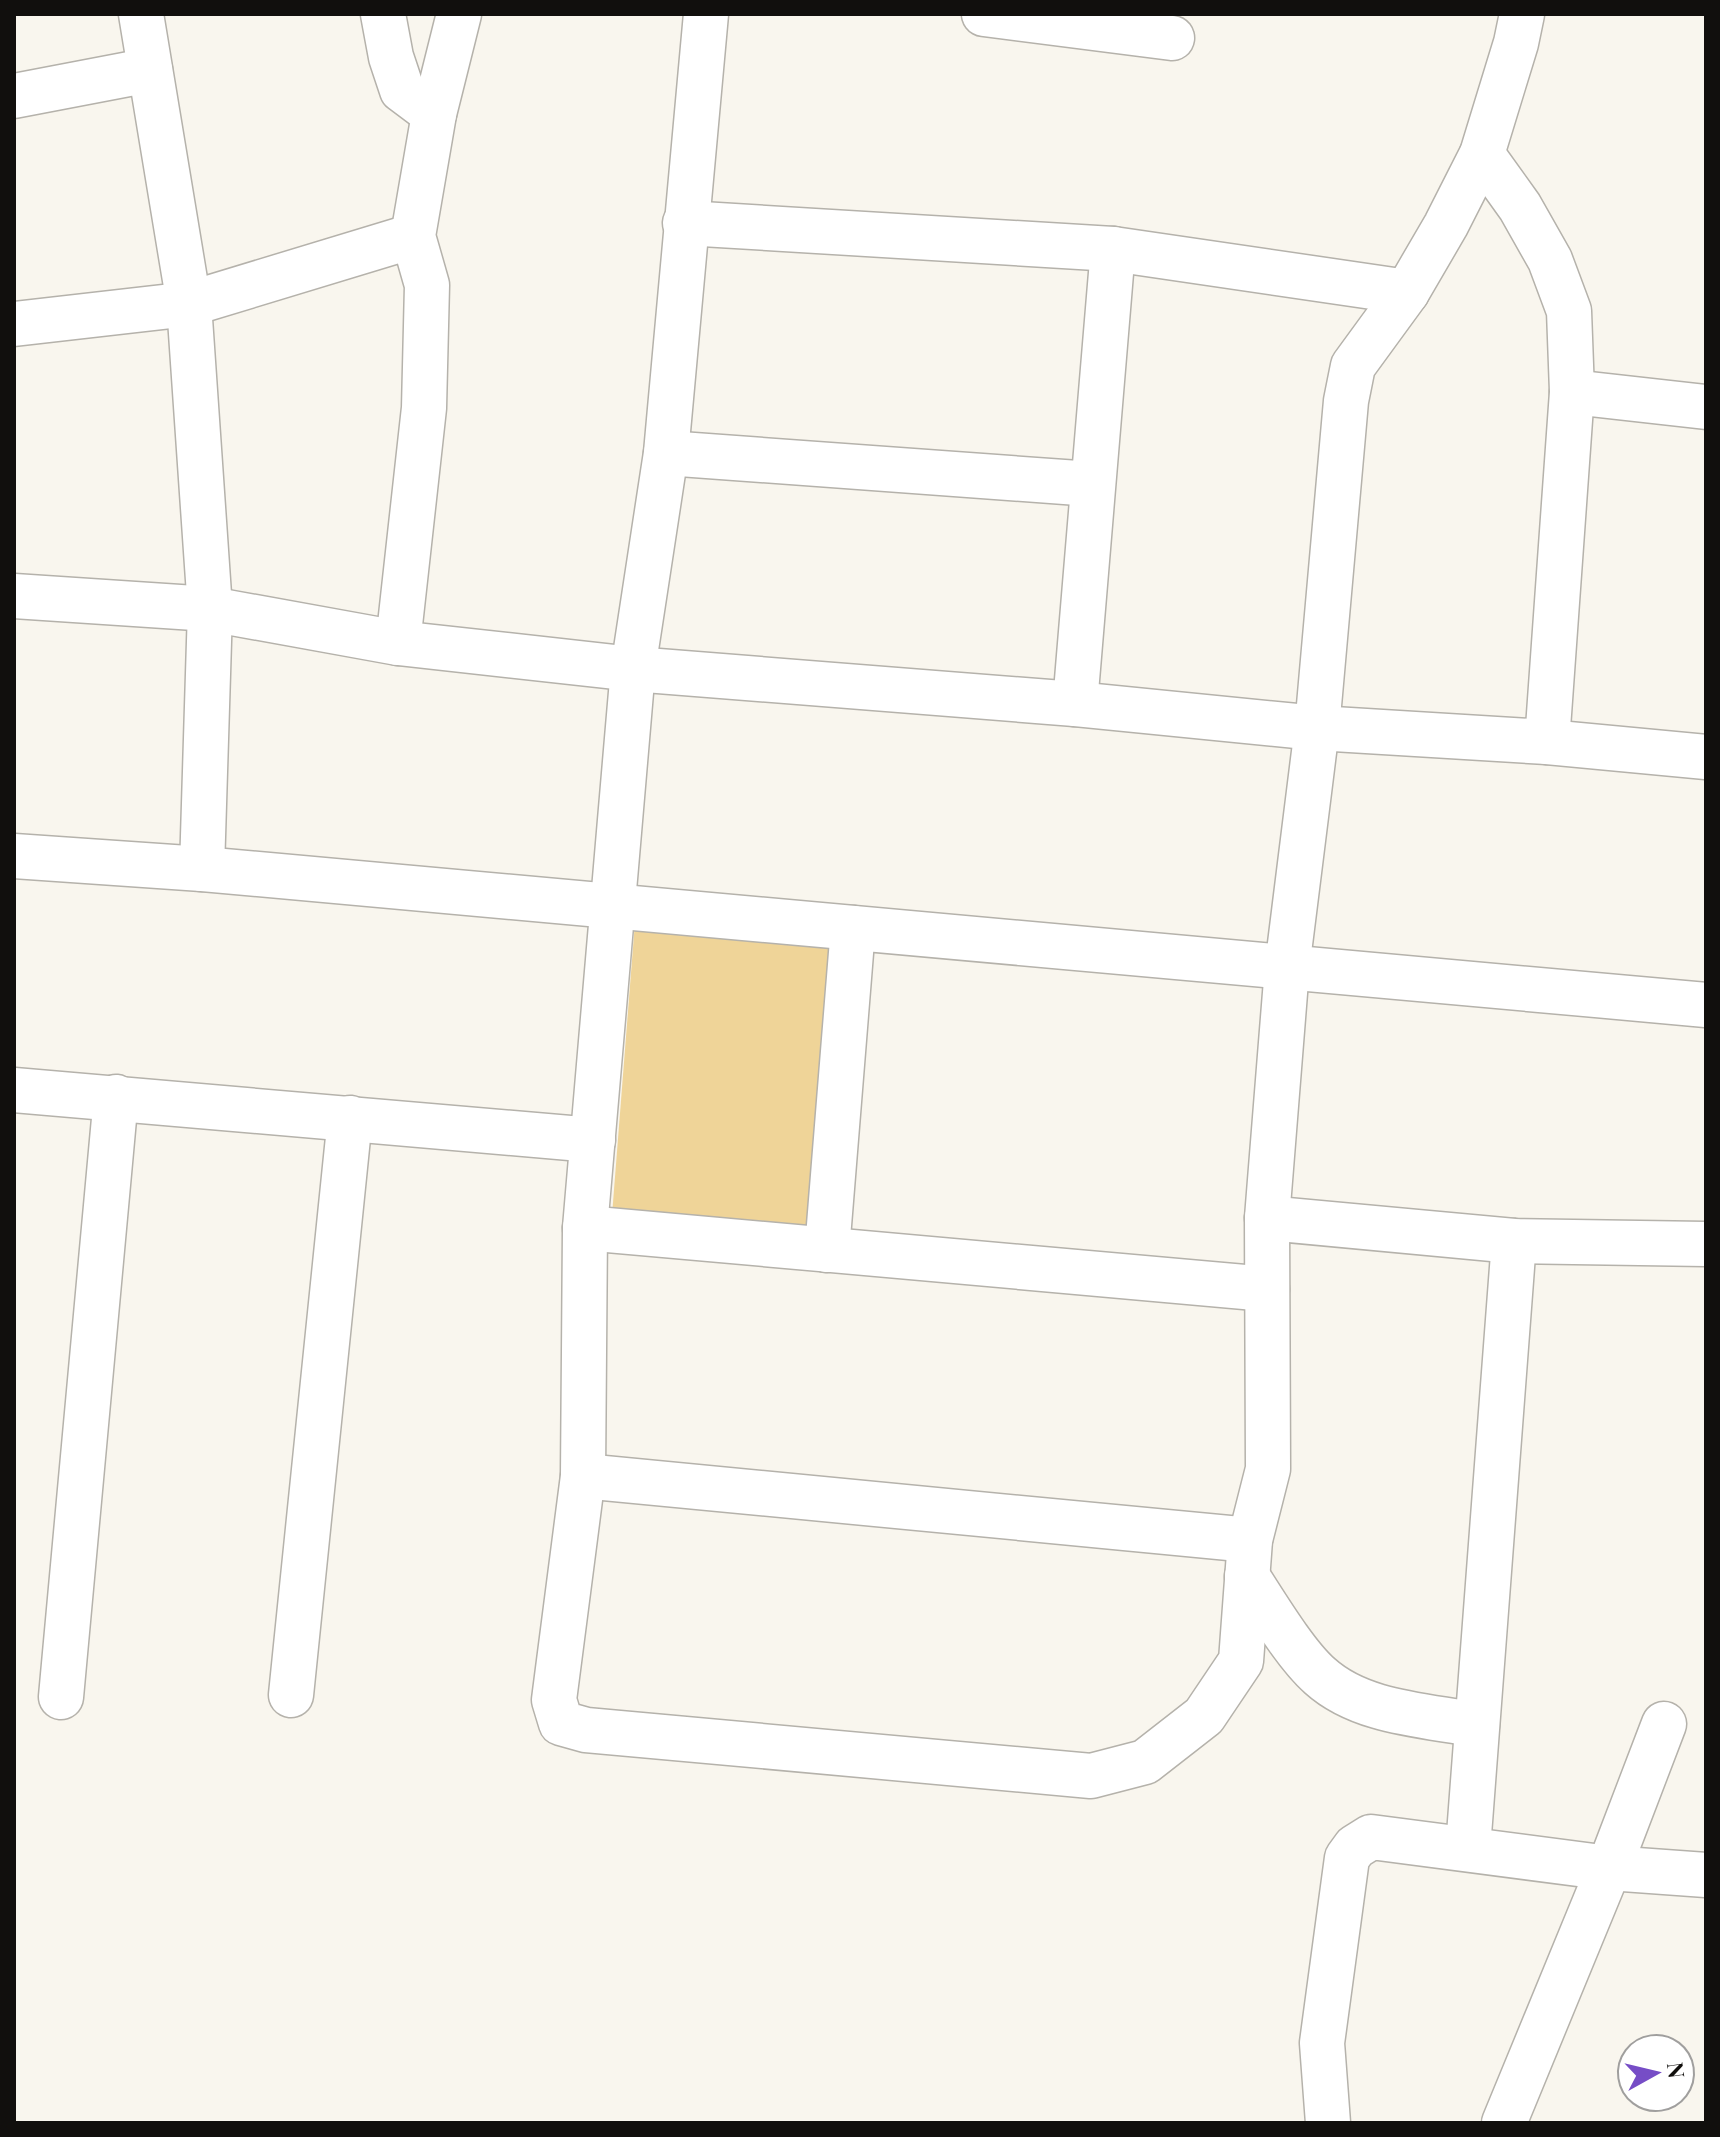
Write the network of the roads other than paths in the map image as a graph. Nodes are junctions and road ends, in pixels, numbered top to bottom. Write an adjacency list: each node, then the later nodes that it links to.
1 (141, 14): 8 (street)
2 (383, 14): 10 (street)
3 (459, 14): 10 (street)
4 (706, 14): 12 (street)
5 (984, 14): 7 (street)
6 (1522, 14): 11 (street)
7 (1172, 38)
8 (150, 70): 9 (street); 16 (street)
9 (14, 96)
10 (434, 114): 13 (street)
11 (1482, 154): 15 (street); 18 (street)
12 (685, 223): 14 (street); 20 (street)
13 (413, 236): 16 (street); 24 (street)
14 (1113, 249): 15 (street); 21 (street)
15 (1407, 292): 27 (street)
16 (189, 304): 17 (street); 23 (street)
17 (14, 324)
18 (1572, 392): 19 (street); 28 (street)
19 (1706, 407)
20 (666, 453): 21 (street); 25 (street)
21 (1092, 484): 26 (street)
22 (14, 596): 23 (street)
23 (210, 609): 24 (street); 31 (street)
24 (398, 643): 25 (street)
25 (633, 669): 26 (street); 32 (street)
26 (1075, 704): 27 (street)
27 (1317, 728): 28 (street); 34 (street)
28 (1547, 742): 29 (street)
29 (1706, 757)
30 (14, 856): 31 (street)
31 (202, 869): 32 (street)
32 (613, 907): 33 (street); 39 (street)
33 (853, 928): 34 (street); 44 (street)
34 (1287, 968): 35 (street); 40 (street)
35 (1706, 1005)
36 (14, 1090): 37 (street)
37 (116, 1097): 38 (street); 49 (street)
38 (350, 1118): 39 (street); 48 (street)
39 (593, 1140): 41 (street)
40 (1267, 1218): 42 (street); 45 (street)
41 (585, 1228): 44 (street); 46 (street)
42 (1514, 1241): 43 (street); 51 (street)
43 (1706, 1244)
44 (827, 1250): 45 (street)
45 (1267, 1289): 47 (street)
46 (583, 1476): 47 (street); 47 (street)
47 (1248, 1558): 51 (street)
48 (291, 1695)
49 (61, 1697)
50 (1664, 1724): 53 (street)
51 (1477, 1725): 52 (street)
52 (1468, 1848): 53 (street); 55 (street)
53 (1609, 1868): 54 (street); 56 (street)
54 (1706, 1875)
55 (1328, 2123)
56 (1504, 2123)

